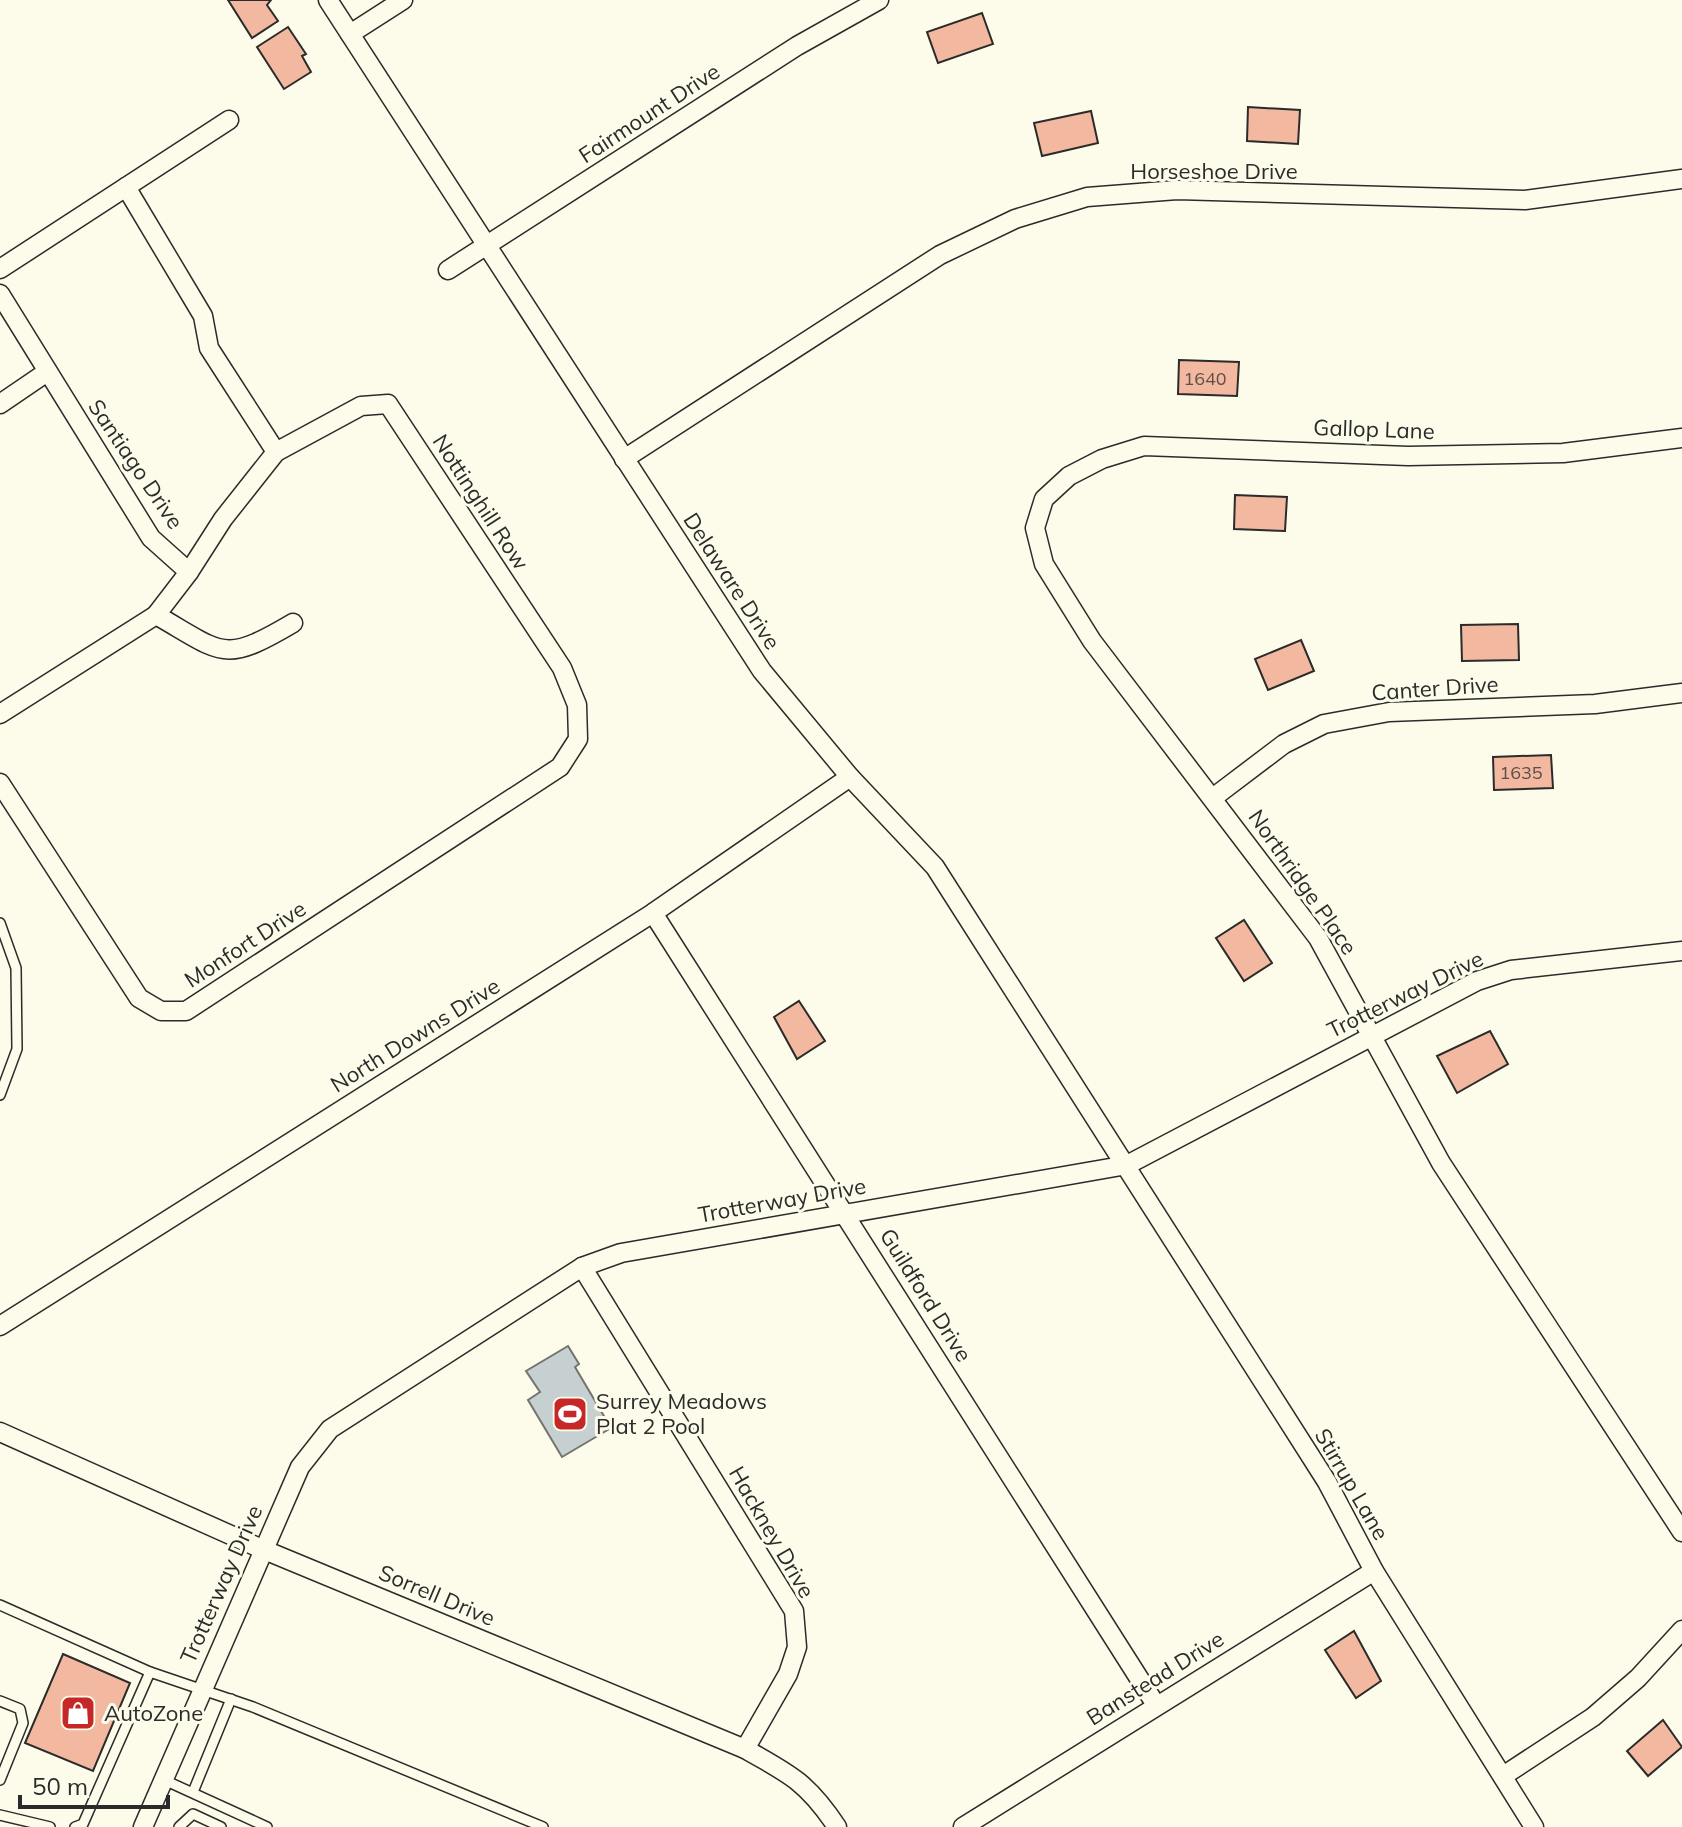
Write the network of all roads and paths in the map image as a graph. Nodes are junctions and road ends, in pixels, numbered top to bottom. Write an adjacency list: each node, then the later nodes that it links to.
1 (328, 0): 4 (street, Delaware Drive)
2 (403, 0): 4 (street)
3 (879, 0): 8 (street, Fairmount Drive)
4 (350, 34): 8 (street, Delaware Drive)
5 (229, 120): 7 (street)
6 (1682, 179): 16 (street, Horseshoe Drive)
7 (126, 187): 9 (street); 15 (street)
8 (488, 245): 10 (street, Fairmount Drive); 16 (street, Delaware Drive)
9 (0, 269)
10 (448, 270)
11 (0, 294): 12 (street, Santiago Drive)
12 (47, 372): 13 (street); 18 (street, Santiago Drive)
13 (0, 404)
14 (1682, 438): 17 (street, Gallop Lane)
15 (276, 452): 18 (street, Nottinghill Row); 23 (street, Nottinghill Row)
16 (624, 459): 24 (street, Delaware Drive)
17 (1069, 476): 26 (street, Northridge Place)
18 (189, 572): 19 (street)
19 (156, 615): 20 (street); 22 (street)
20 (293, 623)
21 (1682, 693): 26 (street, Canter Drive)
22 (0, 714)
23 (578, 739): 25 (street, Monfort Drive)
24 (850, 777): 27 (street, North Downs Drive); 32 (street, Delaware Drive)
25 (0, 783)
26 (1214, 797): 30 (street, Northridge Place)
27 (653, 913): 33 (street, Guildford Drive); 35 (street, North Downs Drive)
28 (0, 923): 31 (lane)
29 (1682, 951): 30 (street, Trotterway Drive)
30 (1370, 1036): 32 (street, Trotterway Drive); 37 (street, Northridge Place)
31 (0, 1095)
32 (1127, 1165): 33 (street, Trotterway Drive); 39 (street, Stirrup Lane)
33 (845, 1213): 34 (street, Trotterway Drive); 46 (street, Guildford Drive)
34 (582, 1267): 38 (street, Trotterway Drive); 47 (street, Hackney Drive)
35 (0, 1326)
36 (0, 1432): 38 (street, Sorrell Drive)
37 (1682, 1532)
38 (262, 1549): 43 (street, Trotterway Drive); 47 (street, Sorrell Drive)
39 (1374, 1571): 46 (street, Banstead Drive); 48 (street, Stirrup Lane)
40 (0, 1605): 42 (lane)
41 (1682, 1630): 48 (street)
42 (150, 1672): 43 (lane); 54 (lane)
43 (201, 1689): 44 (lane); 49 (street, Trotterway Drive)
44 (231, 1699): 51 (lane); 59 (lane)
45 (0, 1701): 50 (lane)
46 (1156, 1705): 61 (street, Banstead Drive)
47 (745, 1749): 60 (street, Sorrell Drive)
48 (1503, 1776): 62 (street, Stirrup Lane)
49 (162, 1779): 51 (lane); 55 (street, Trotterway Drive)
50 (0, 1780)
51 (193, 1792): 58 (lane)
52 (0, 1815): 53 (lane)
53 (50, 1827)
54 (75, 1827)
55 (143, 1827)
56 (179, 1827): 57 (lane)
57 (221, 1827)
58 (267, 1827)
59 (543, 1827)
60 (837, 1827)
61 (963, 1827)
62 (1534, 1827)

